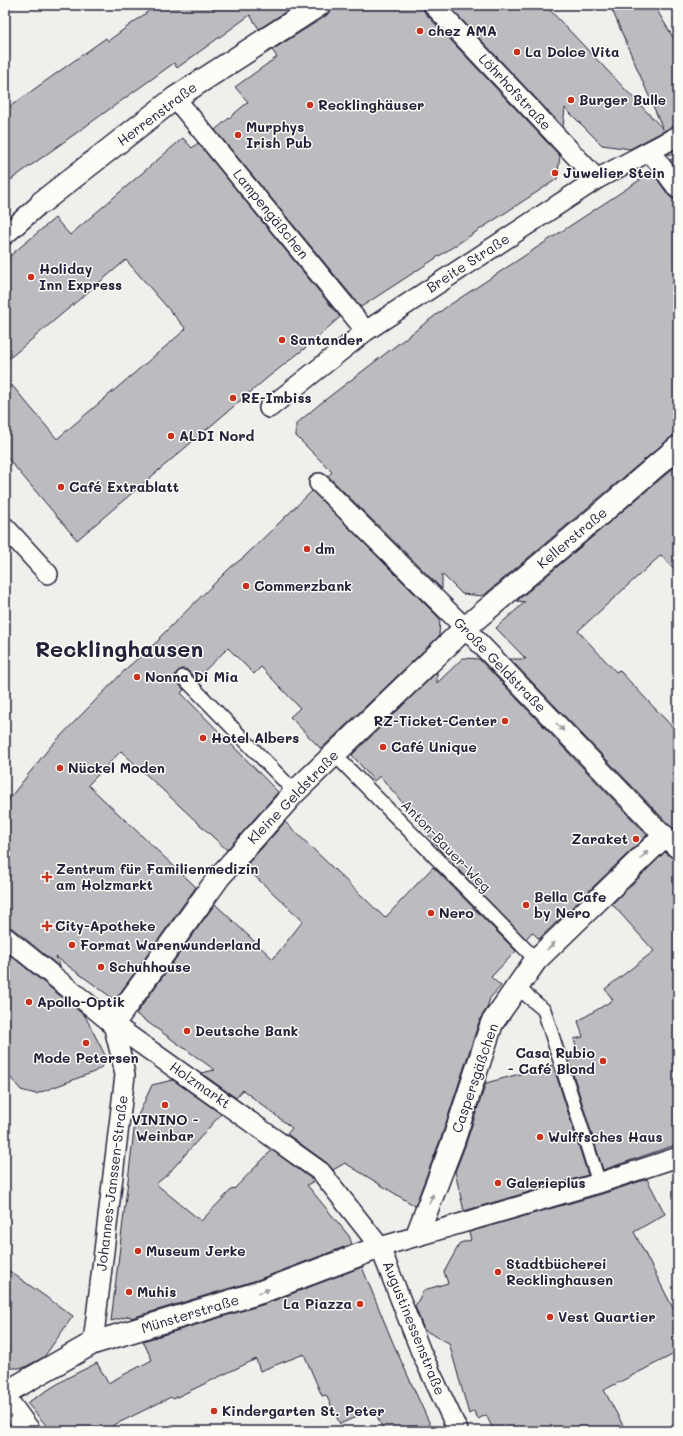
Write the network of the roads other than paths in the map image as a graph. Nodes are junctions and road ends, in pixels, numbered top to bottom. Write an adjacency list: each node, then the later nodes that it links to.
1 (319, 5): 3 (street, Herrenstraße)
2 (433, 5): 6 (street, Löhrhofstraße)
3 (175, 98): 8 (street, Herrenstraße); 10 (street, Lampengäßchen)
4 (678, 136): 5 (street, Breite Straße)
5 (650, 151): 6 (street, Breite Straße); 7 (street)
6 (597, 179): 10 (street, Breite Straße)
7 (678, 189)
8 (42, 202): 9 (street, Herrenstraße)
9 (5, 235)
10 (366, 330): 11 (street, Breite Straße)
11 (269, 408)
12 (676, 453): 16 (street, Kellerstraße)
13 (319, 483): 16 (street, Große Geldstraße)
14 (5, 527): 15 (street)
15 (48, 574)
16 (465, 628): 18 (street, Kleine Geldstraße); 20 (street, Große Geldstraße, one-way to 20)
17 (183, 677): 19 (lane)
18 (334, 754): 19 (street, Kleine Geldstraße); 22 (lane, Anton-Bauer-Weg)
19 (295, 792): 24 (street, Kleine Geldstraße)
20 (671, 842): 22 (street, Caspersgäßchen, one-way to 20)
21 (5, 937): 24 (street, Holzmarkt)
22 (536, 960): 23 (street, Caspersgäßchen)
23 (517, 987): 26 (lane); 27 (street, Caspersgäßchen, one-way to 23)
24 (113, 1024): 28 (street, Holzmarkt); 29 (street, Johannes-Janssen-Straße)
25 (678, 1157): 26 (street)
26 (599, 1183): 27 (street)
27 (417, 1235): 28 (street)
28 (380, 1247): 29 (street, Münsterstraße, one-way to 28); 33 (street, Augustinessenstraße)
29 (93, 1343): 30 (street, Münsterstraße)
30 (5, 1393)
31 (5, 1398): 32 (street)
32 (29, 1431)
33 (458, 1431)

